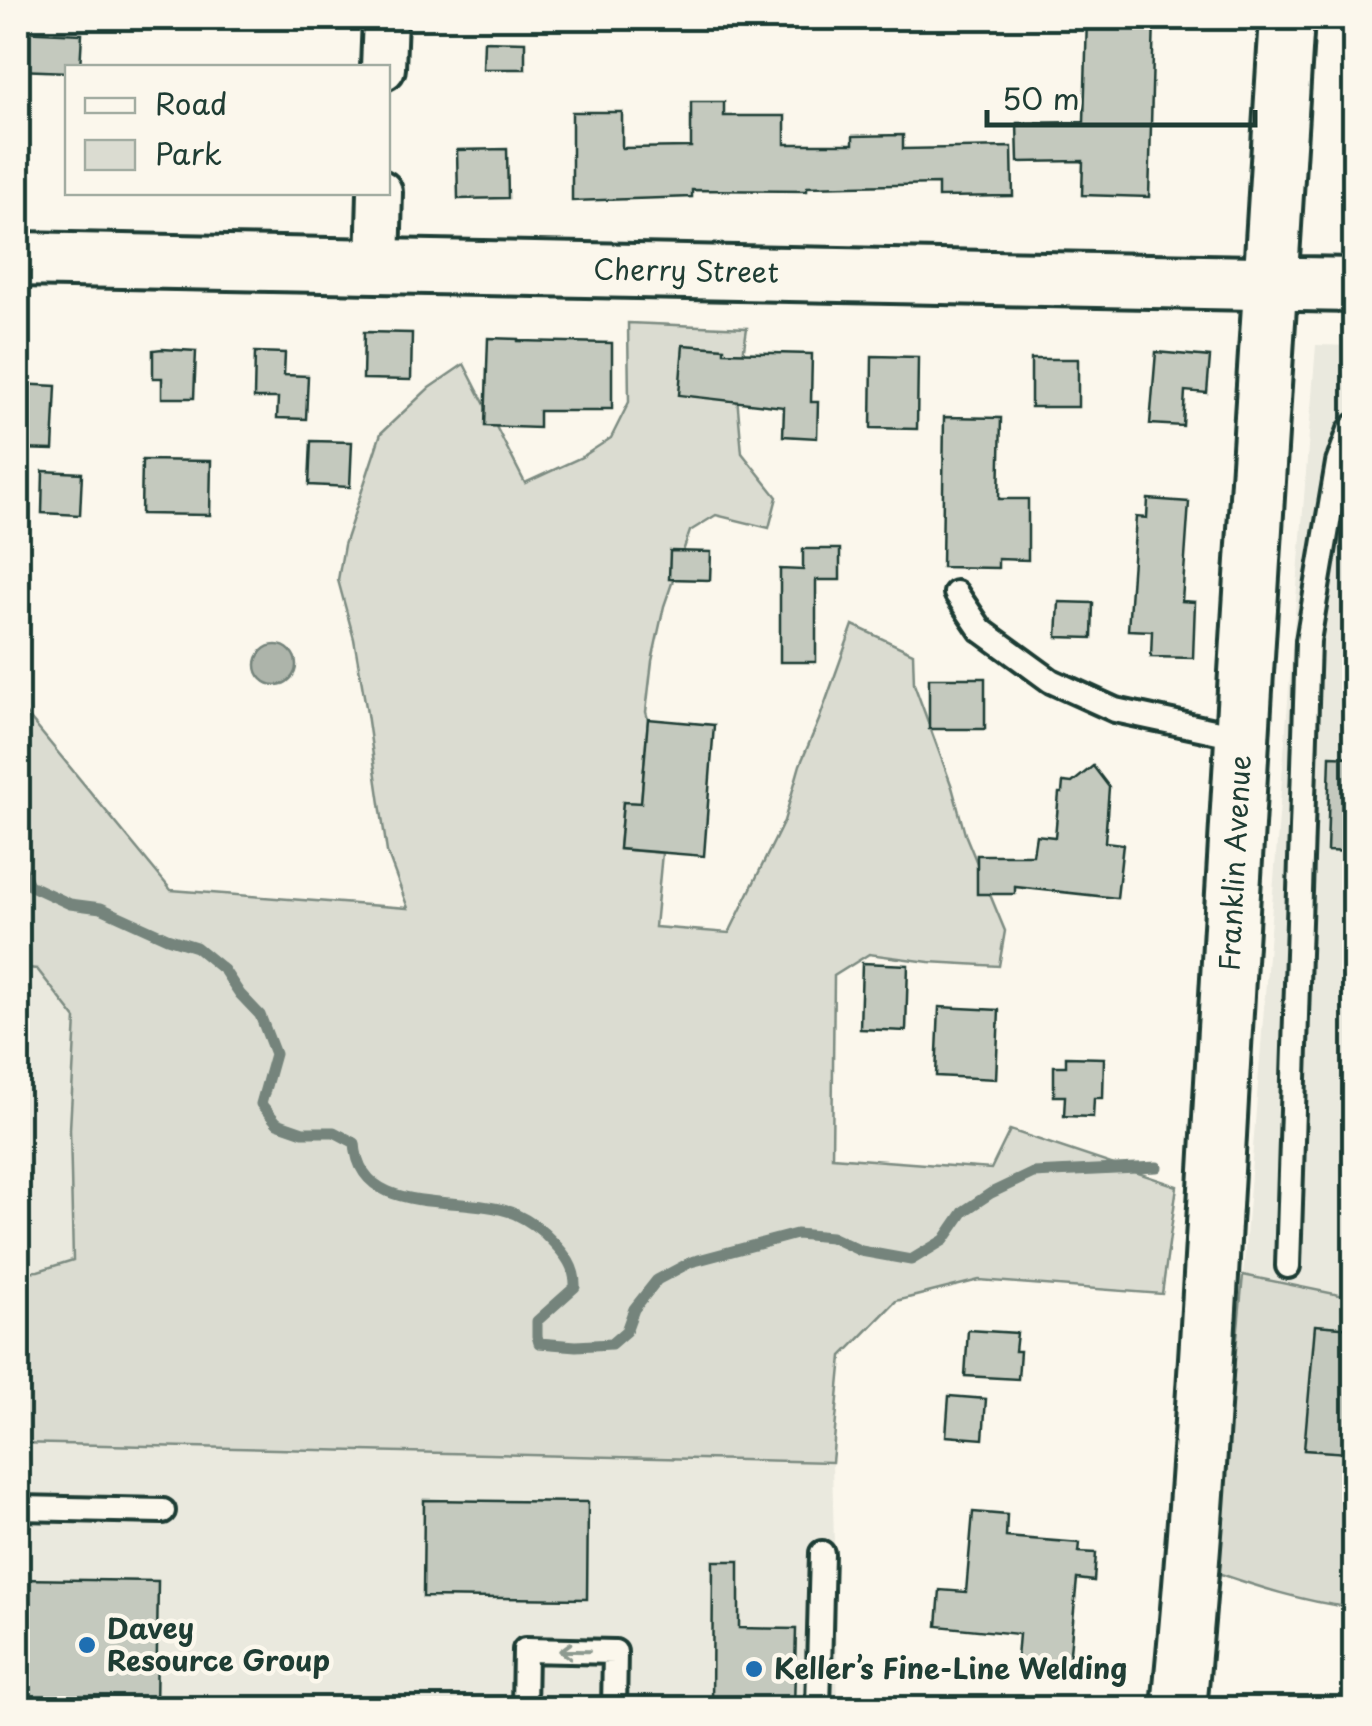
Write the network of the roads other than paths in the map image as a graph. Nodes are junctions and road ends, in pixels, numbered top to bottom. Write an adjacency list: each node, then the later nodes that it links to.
1 (385, 18): 3 (street)
2 (1288, 18): 7 (street, Franklin Avenue)
3 (383, 65)
4 (380, 195): 6 (street)
5 (18, 260): 6 (street, Cherry Street)
6 (378, 266): 7 (street, Cherry Street)
7 (1270, 282): 8 (street, Cherry Street); 11 (street, Franklin Avenue)
8 (1354, 285)
9 (1354, 426): 12 (lane)
10 (956, 593): 11 (lane)
11 (1242, 737): 19 (street, Franklin Avenue)
12 (1288, 1266)
13 (18, 1508): 14 (lane)
14 (163, 1511)
15 (822, 1553): 18 (lane)
16 (524, 1708): 17 (lane, one-way to 16)
17 (614, 1708)
18 (818, 1708)
19 (1179, 1708)

